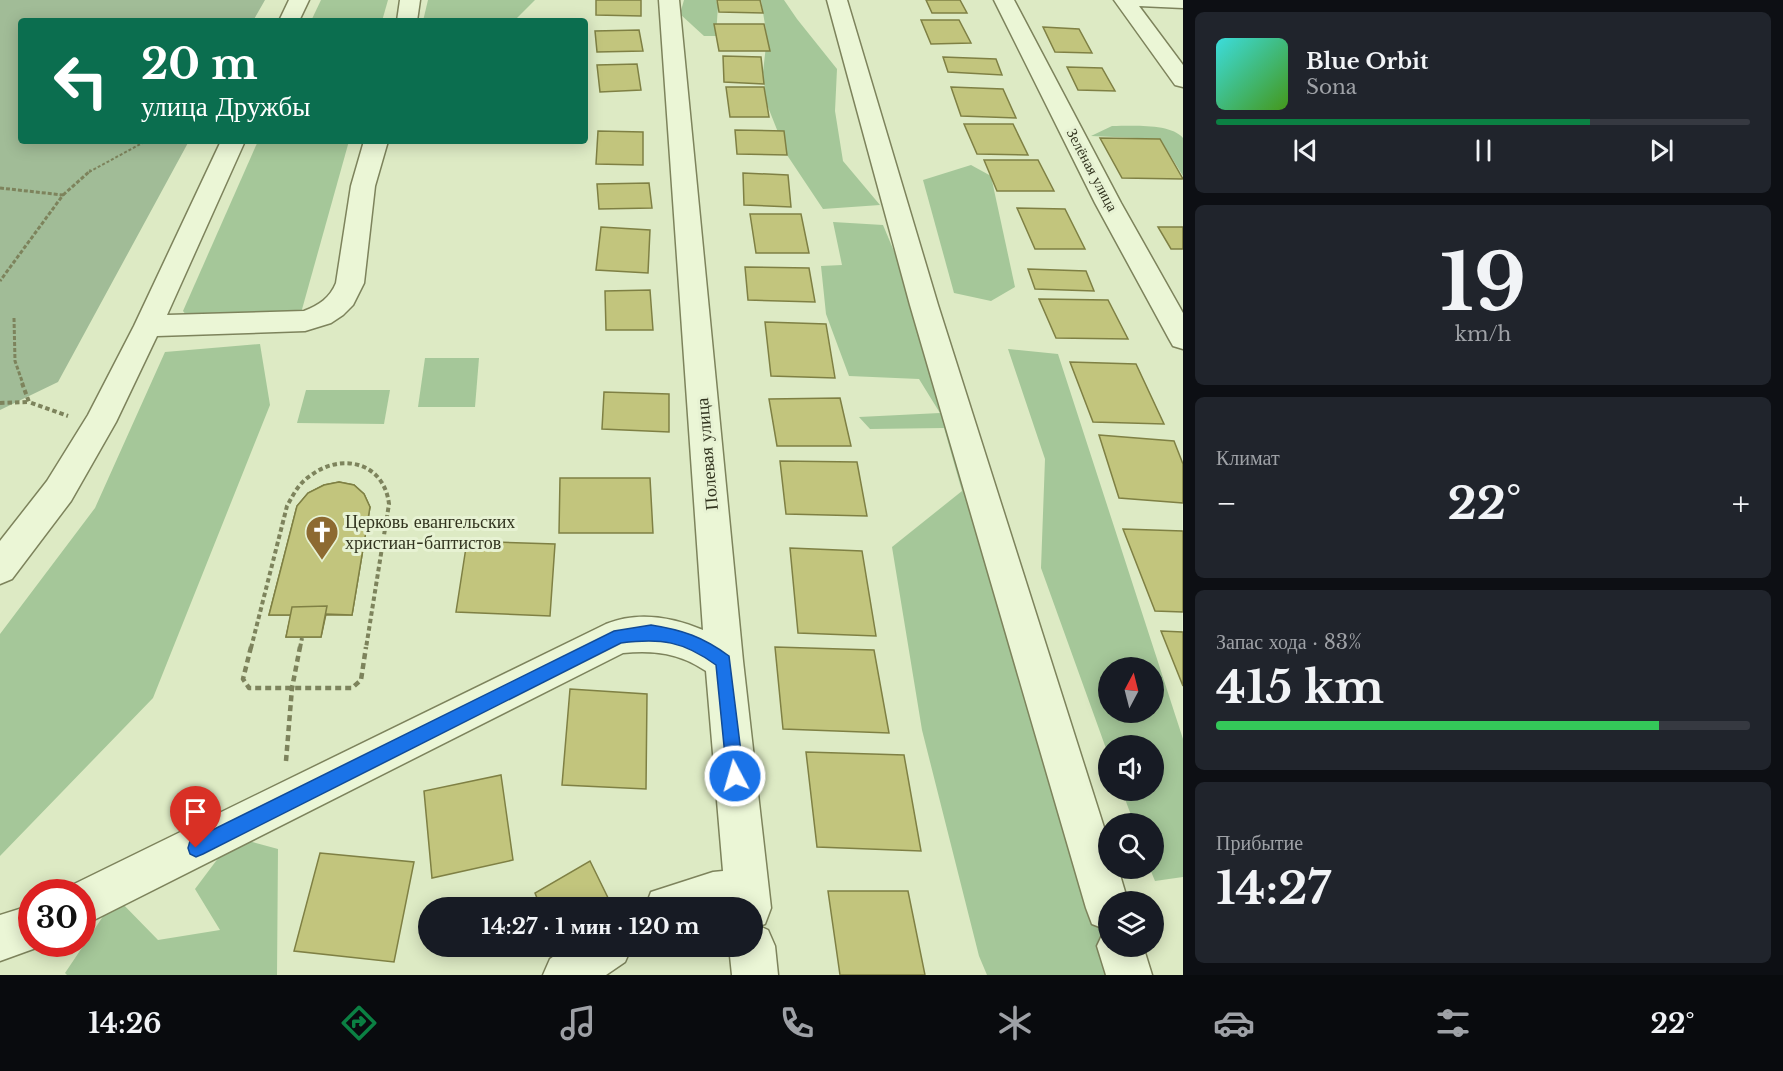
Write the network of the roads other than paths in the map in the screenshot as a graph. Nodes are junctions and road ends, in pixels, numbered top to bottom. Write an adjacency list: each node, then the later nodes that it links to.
1 (299, 0): 8 (street)
2 (410, 0): 9 (street)
3 (669, 0): 16 (street, Полевая улица)
4 (837, 0): 17 (street)
5 (1004, 0): 14 (street, Зелёная улица)
6 (1126, 0): 7 (street); 10 (street)
7 (1183, 2)
8 (290, 18)
9 (407, 18)
10 (1183, 80)
11 (232, 144): 13 (street)
12 (375, 144): 13 (street)
13 (148, 326): 15 (street)
14 (1183, 339)
15 (0, 568)
16 (724, 661): 18 (street); 21 (street, Полевая улица)
17 (1103, 891)
18 (96, 897)
19 (703, 897): 20 (street)
20 (734, 897)
21 (748, 897)
22 (18, 932): 23 (street)
23 (0, 938)
24 (593, 957): 27 (street)
25 (753, 957): 28 (street)
26 (1123, 957): 29 (street)
27 (566, 975)
28 (755, 975)
29 (1129, 975)

